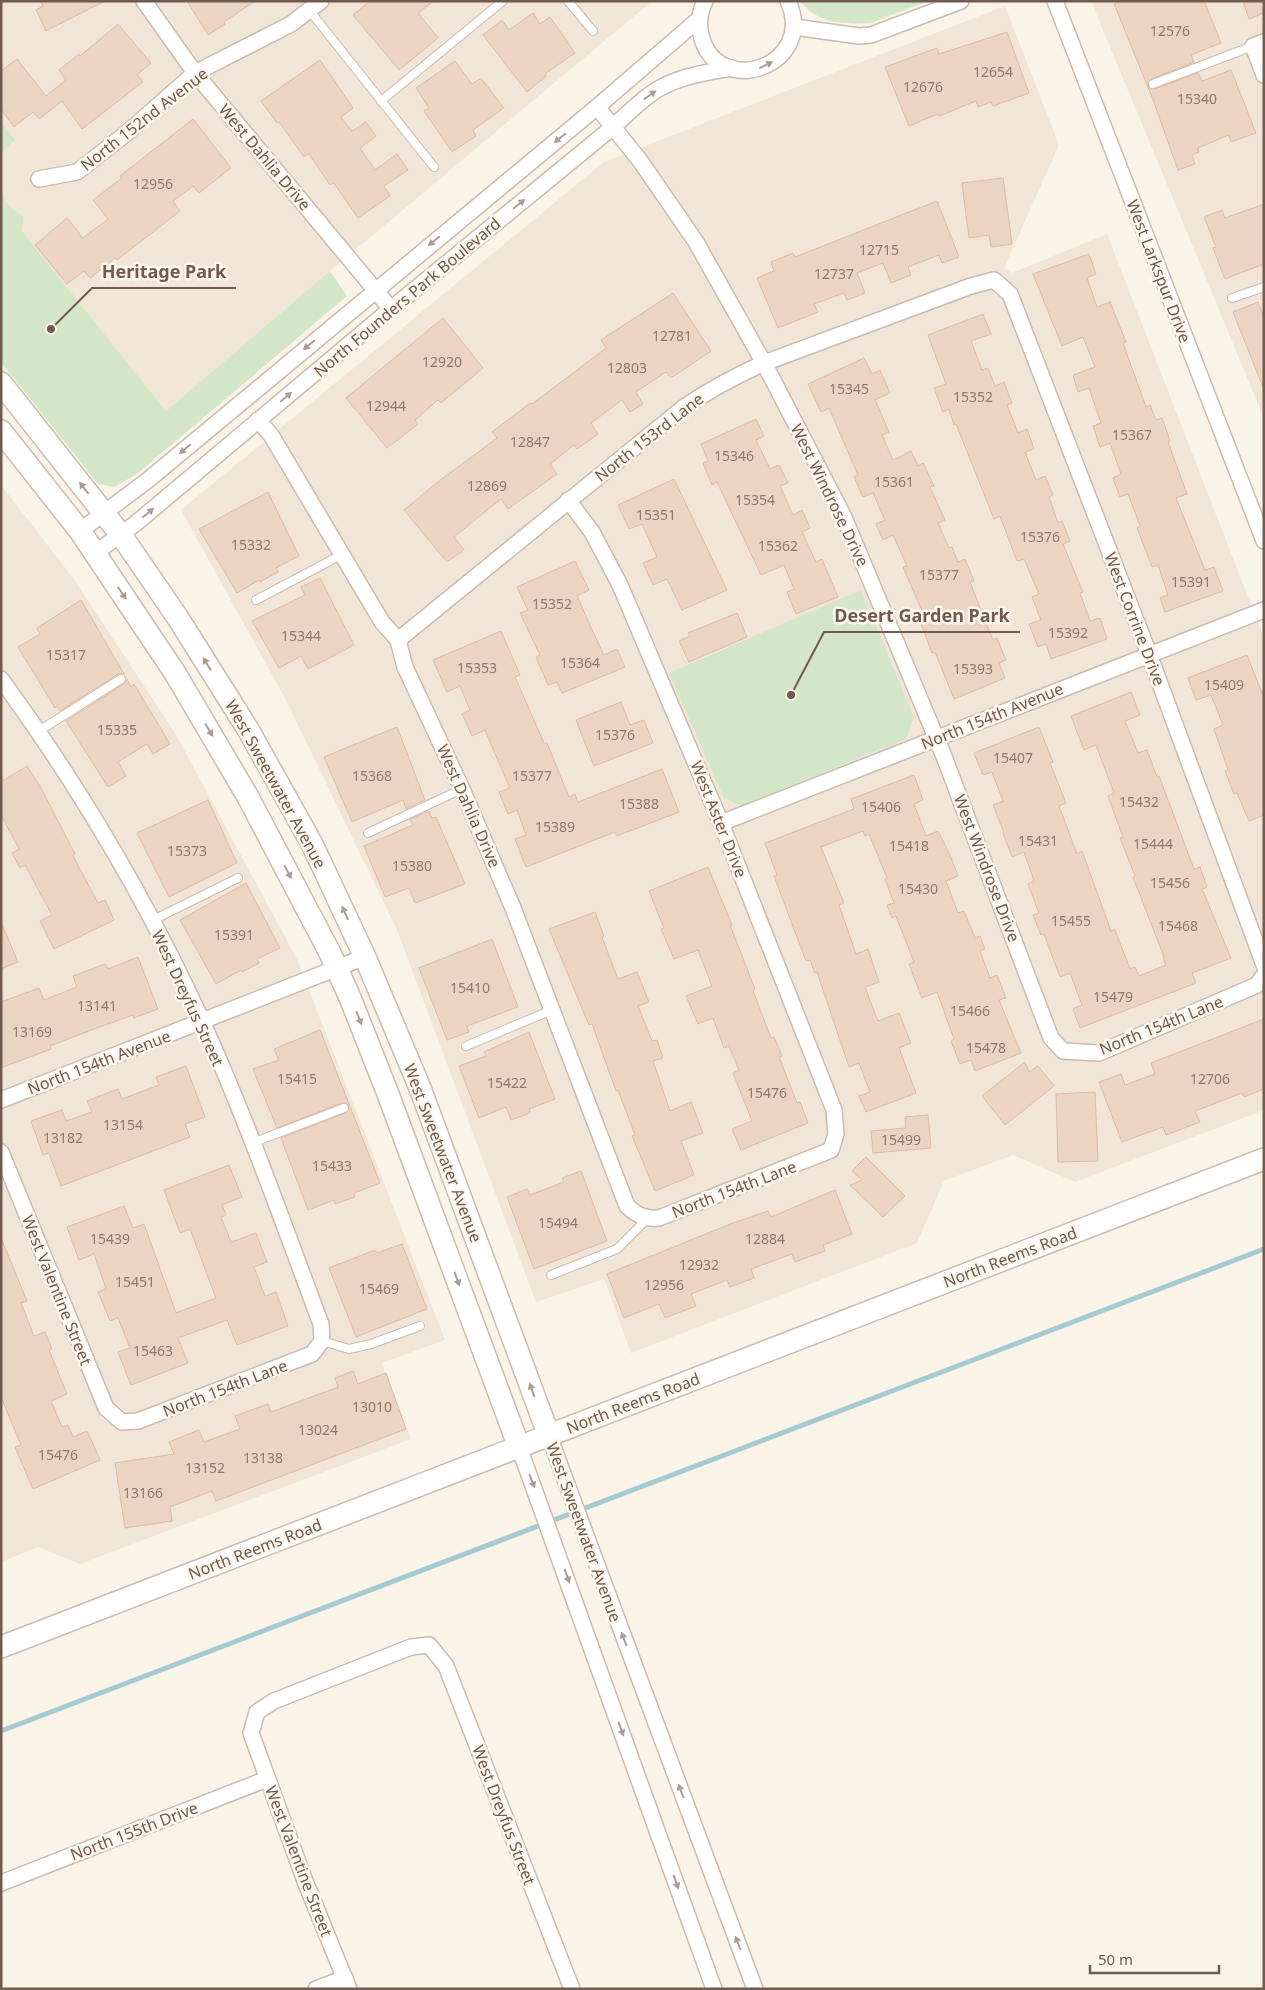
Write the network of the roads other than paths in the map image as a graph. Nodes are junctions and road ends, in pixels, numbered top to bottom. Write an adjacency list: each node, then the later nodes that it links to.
1 (144, 1): 14 (street, West Dahlia Drive)
2 (503, 1): 17 (lane)
3 (568, 1): 11 (lane)
4 (705, 1): 9 (street)
5 (788, 1): 10 (street)
6 (961, 1): 10 (street)
7 (1055, 1): 35 (street, West Larkspur Drive)
8 (315, 6): 14 (street, North 152nd Avenue); 17 (lane)
9 (699, 19): 13 (street); 18 (street, North Founders Park Boulevard)
10 (794, 27): 13 (street, North Founders Park Boulevard, one-way to 10)
11 (593, 31)
12 (1258, 44): 15 (street); 16 (lane)
13 (732, 68): 19 (street, North Founders Park Boulevard, one-way to 13)
14 (195, 73): 21 (street, North 152nd Avenue); 24 (street, West Dahlia Drive)
15 (1264, 75)
16 (1153, 84)
17 (381, 101): 20 (lane)
18 (597, 107): 19 (street, West Windrose Drive); 24 (street, North Founders Park Boulevard, one-way to 24)
19 (614, 127): 26 (street, North Founders Park Boulevard, one-way to 19); 27 (street, West Windrose Drive)
20 (434, 167)
21 (39, 179)
22 (994, 280): 27 (street, North 153rd Lane); 41 (street, West Corrine Drive)
23 (1264, 287): 25 (lane)
24 (375, 290): 26 (street, West Dahlia Drive); 32 (street, North Founders Park Boulevard, one-way to 32)
25 (1232, 298)
26 (391, 309): 29 (street, North Founders Park Boulevard, one-way to 26)
27 (764, 363): 31 (street, North 153rd Lane); 45 (street, West Windrose Drive)
28 (1, 383): 32 (street, West Sweetwater Avenue, one-way to 28)
29 (258, 420): 34 (street, North Founders Park Boulevard, one-way to 29); 37 (street, West Dahlia Drive)
30 (1, 431): 33 (street, West Sweetwater Avenue)
31 (568, 500): 40 (street, North 153rd Lane); 47 (street, West Aster Drive)
32 (104, 514): 33 (street, North Founders Park Boulevard); 34 (street, West Sweetwater Avenue)
33 (80, 531): 36 (street, West Sweetwater Avenue)
34 (122, 535): 36 (street, North Founders Park Boulevard); 51 (street, West Sweetwater Avenue, one-way to 34)
35 (1264, 541)
36 (95, 553): 53 (street, West Sweetwater Avenue, one-way to 53)
37 (343, 554): 38 (lane); 40 (street, West Dahlia Drive)
38 (256, 600)
39 (1264, 610): 41 (street, North 154th Avenue)
40 (398, 640): 46 (street, West Dahlia Drive)
41 (1149, 654): 45 (street, North 154th Avenue); 52 (street, West Corrine Drive)
42 (1, 679): 44 (street, West Dreyfus Street)
43 (120, 679): 44 (lane)
44 (39, 731): 50 (street, West Dreyfus Street)
45 (936, 738): 47 (street, North 154th Avenue); 58 (street, West Windrose Drive)
46 (462, 789): 48 (lane); 55 (street, West Dahlia Drive)
47 (721, 823): 62 (street, West Aster Drive)
48 (368, 833)
49 (238, 878): 50 (lane)
50 (151, 921): 56 (street, West Dreyfus Street)
51 (365, 957): 53 (street, North 154th Avenue); 70 (street, West Sweetwater Avenue, one-way to 51)
52 (1264, 965)
53 (337, 969): 56 (street, North 154th Avenue); 71 (street, West Sweetwater Avenue, one-way to 71)
54 (1261, 980): 58 (street, North 154th Lane)
55 (552, 1010): 57 (lane); 65 (street, West Dahlia Drive)
56 (202, 1022): 59 (street, North 154th Avenue); 61 (street, West Dreyfus Street)
57 (466, 1046)
58 (1063, 1051)
59 (1, 1100)
60 (344, 1108): 61 (lane)
61 (252, 1143): 68 (street, West Dreyfus Street)
62 (831, 1150): 65 (street, North 154th Lane)
63 (1, 1152): 69 (street, West Valentine Street)
64 (1264, 1159): 70 (street, North Reems Road)
65 (642, 1217): 66 (lane)
66 (551, 1275)
67 (420, 1326): 68 (lane)
68 (322, 1341): 69 (street, North 154th Lane)
69 (122, 1422)
70 (549, 1436): 71 (street, North Reems Road); 80 (street, West Sweetwater Avenue, one-way to 70)
71 (519, 1447): 72 (street, North Reems Road); 79 (street, West Sweetwater Avenue, one-way to 79)
72 (1, 1647)
73 (251, 1733): 74 (street, West Valentine Street); 78 (street, West Dreyfus Street)
74 (267, 1779): 75 (street, North 155th Drive); 76 (street, West Valentine Street)
75 (1, 1883)
76 (347, 1984): 77 (street)
77 (316, 1989)
78 (572, 1989)
79 (714, 1989)
80 (755, 1989)

